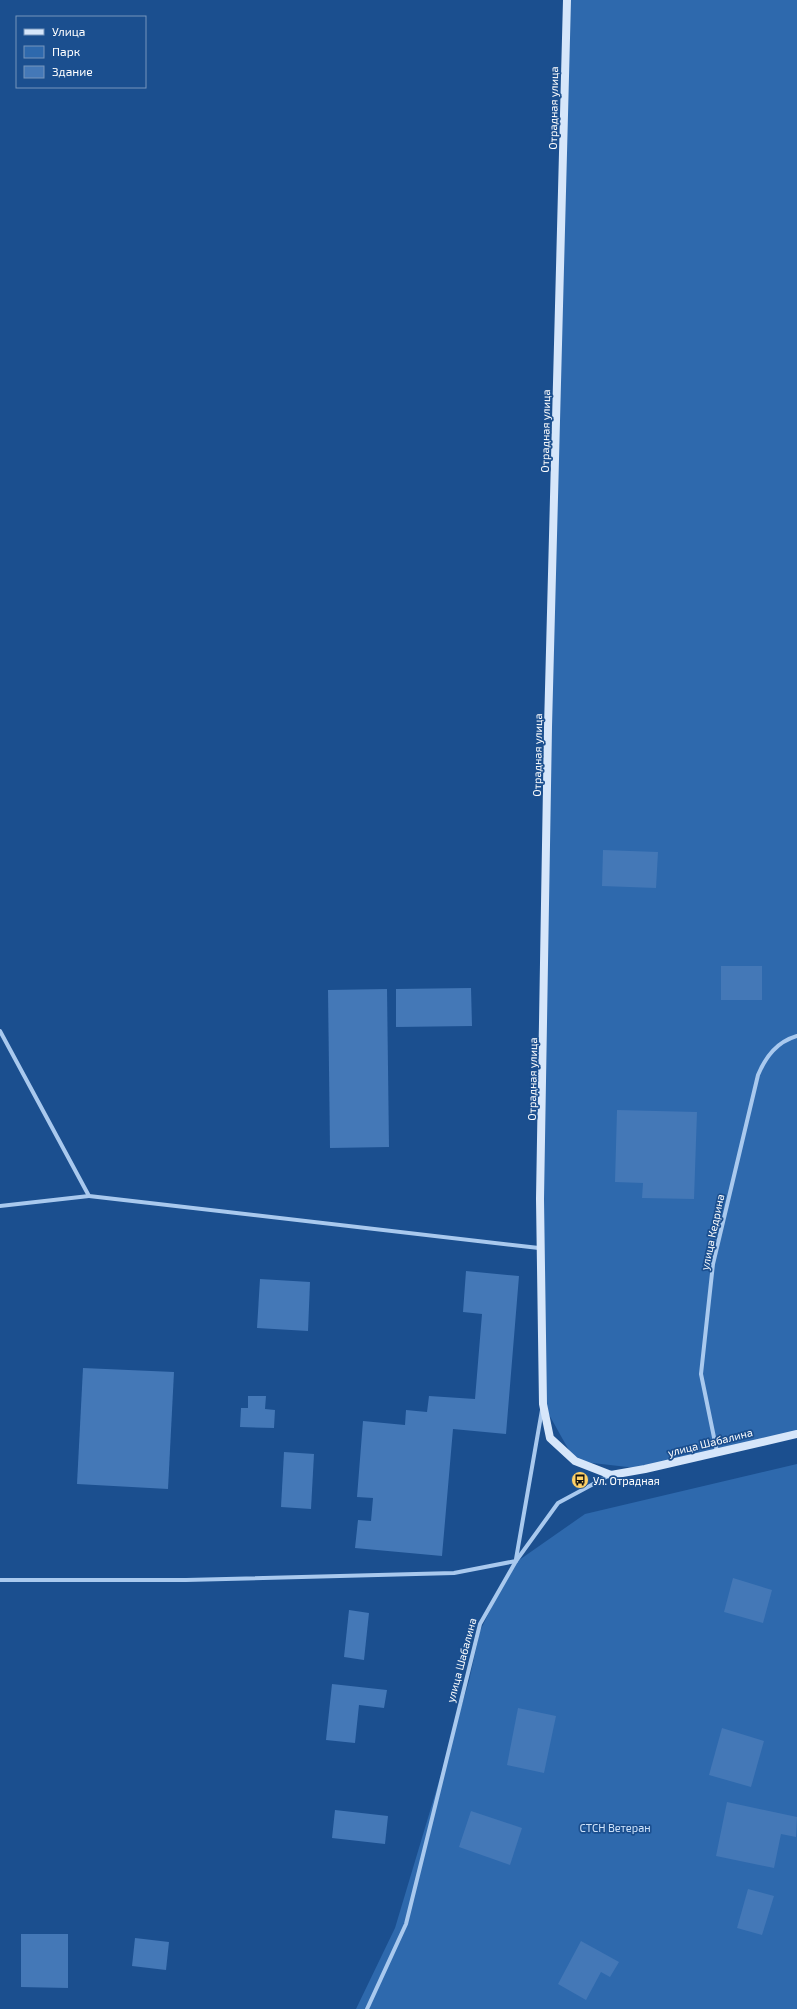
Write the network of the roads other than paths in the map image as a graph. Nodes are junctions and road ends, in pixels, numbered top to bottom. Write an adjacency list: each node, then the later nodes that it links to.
1 (567, 0): 6 (main road, Отрадная улица)
2 (0, 1030): 4 (street)
3 (797, 1036): 9 (street, улица Кедрина)
4 (89, 1196): 5 (street); 6 (street)
5 (0, 1206)
6 (539, 1248): 7 (main road, Отрадная улица)
7 (543, 1404): 10 (main road, Отрадная улица); 11 (street)
8 (797, 1434): 9 (main road, улица Шабалина)
9 (717, 1452): 10 (main road, улица Шабалина)
10 (611, 1475): 11 (street, улица Шабалина)
11 (516, 1561): 12 (street); 13 (street, улица Шабалина)
12 (0, 1580)
13 (367, 2009)

